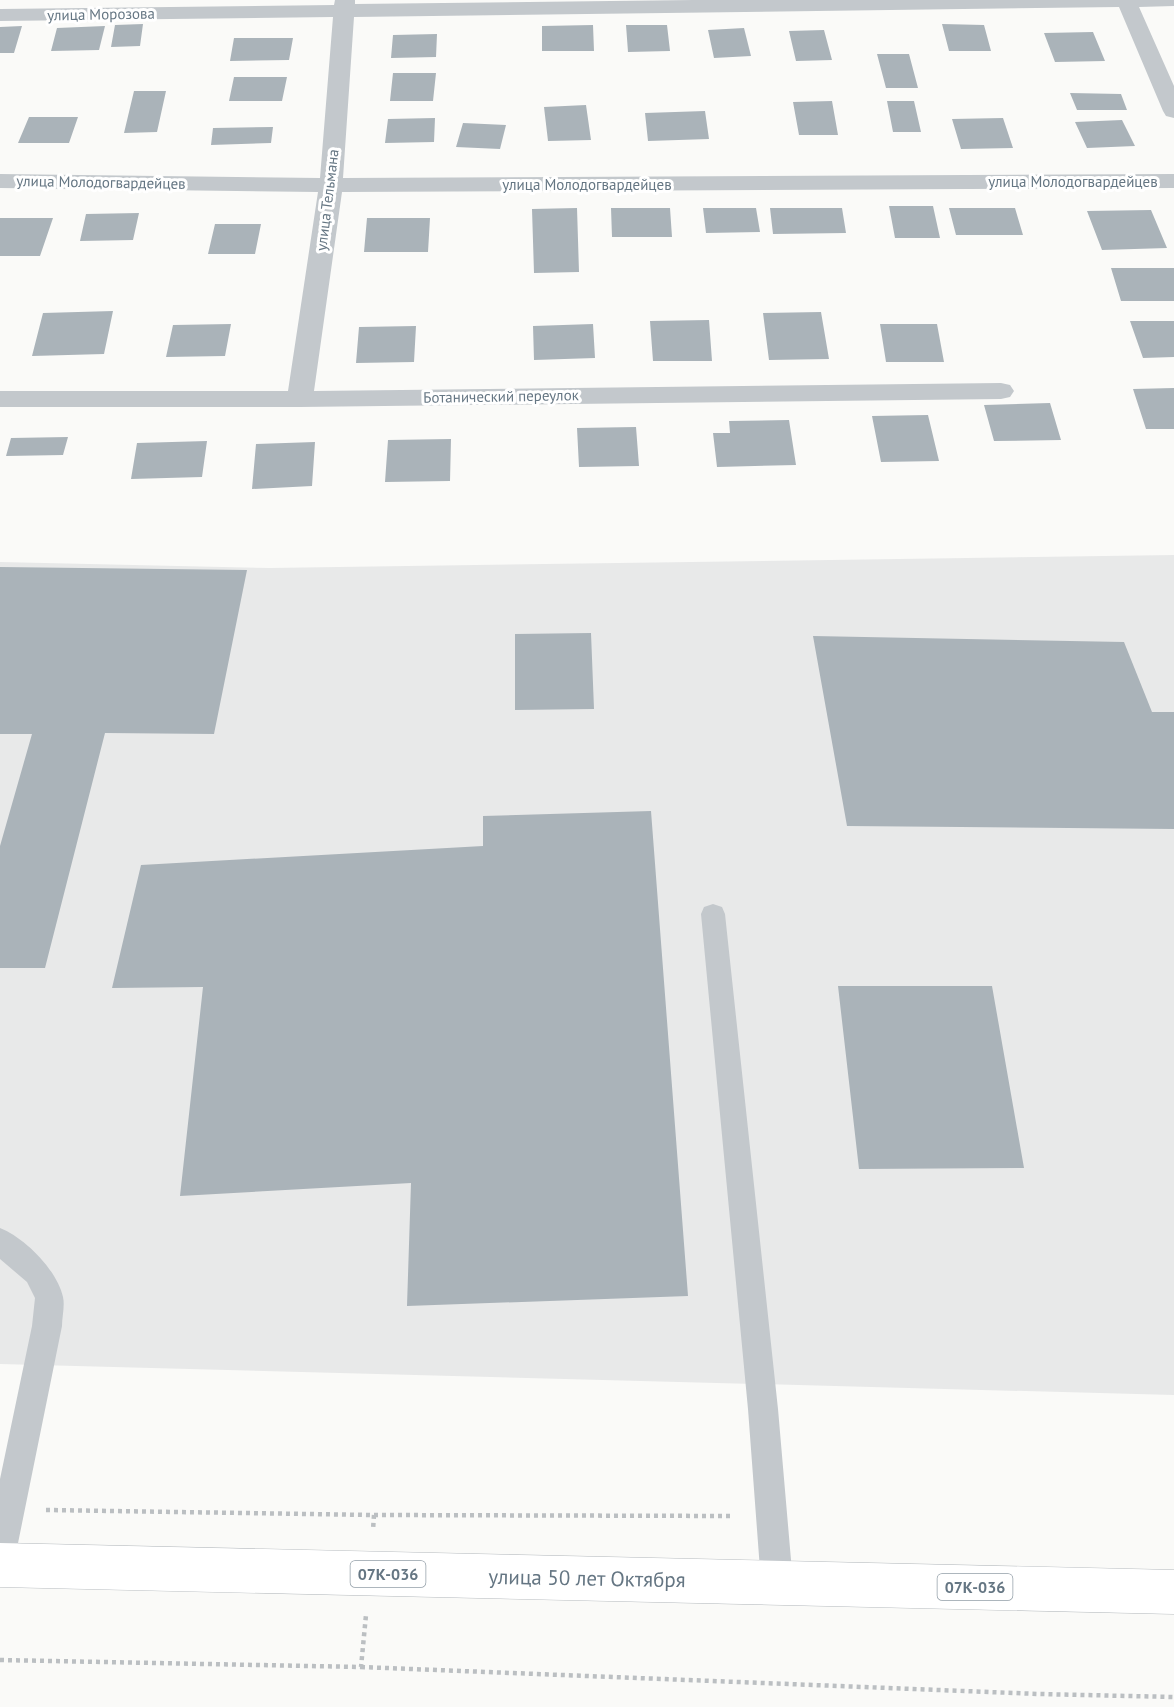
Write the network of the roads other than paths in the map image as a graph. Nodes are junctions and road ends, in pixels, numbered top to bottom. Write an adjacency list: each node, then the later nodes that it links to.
1 (1126, 0): 2 (street, улица Морозова); 3 (street, улица Морозова); 5 (street)
2 (1174, 0)
3 (344, 6): 4 (street, улица Морозова); 8 (street, улица Тельмана)
4 (0, 15)
5 (1174, 111)
6 (0, 181): 8 (street, улица Молодогвардейцев)
7 (1174, 181): 8 (street, улица Молодогвардейцев)
8 (331, 185): 11 (street, улица Тельмана)
9 (1001, 391): 11 (street, Ботанический переулок)
10 (0, 399): 11 (street, Ботанический переулок)
11 (300, 399)
12 (713, 914): 16 (lane)
13 (0, 1241): 14 (lane)
14 (0, 1552)
15 (0, 1565): 16 (main road, улица 50 лет Октября / 07К-036)
16 (777, 1583): 17 (main road, улица 50 лет Октября / 07К-036)
17 (1174, 1592)

